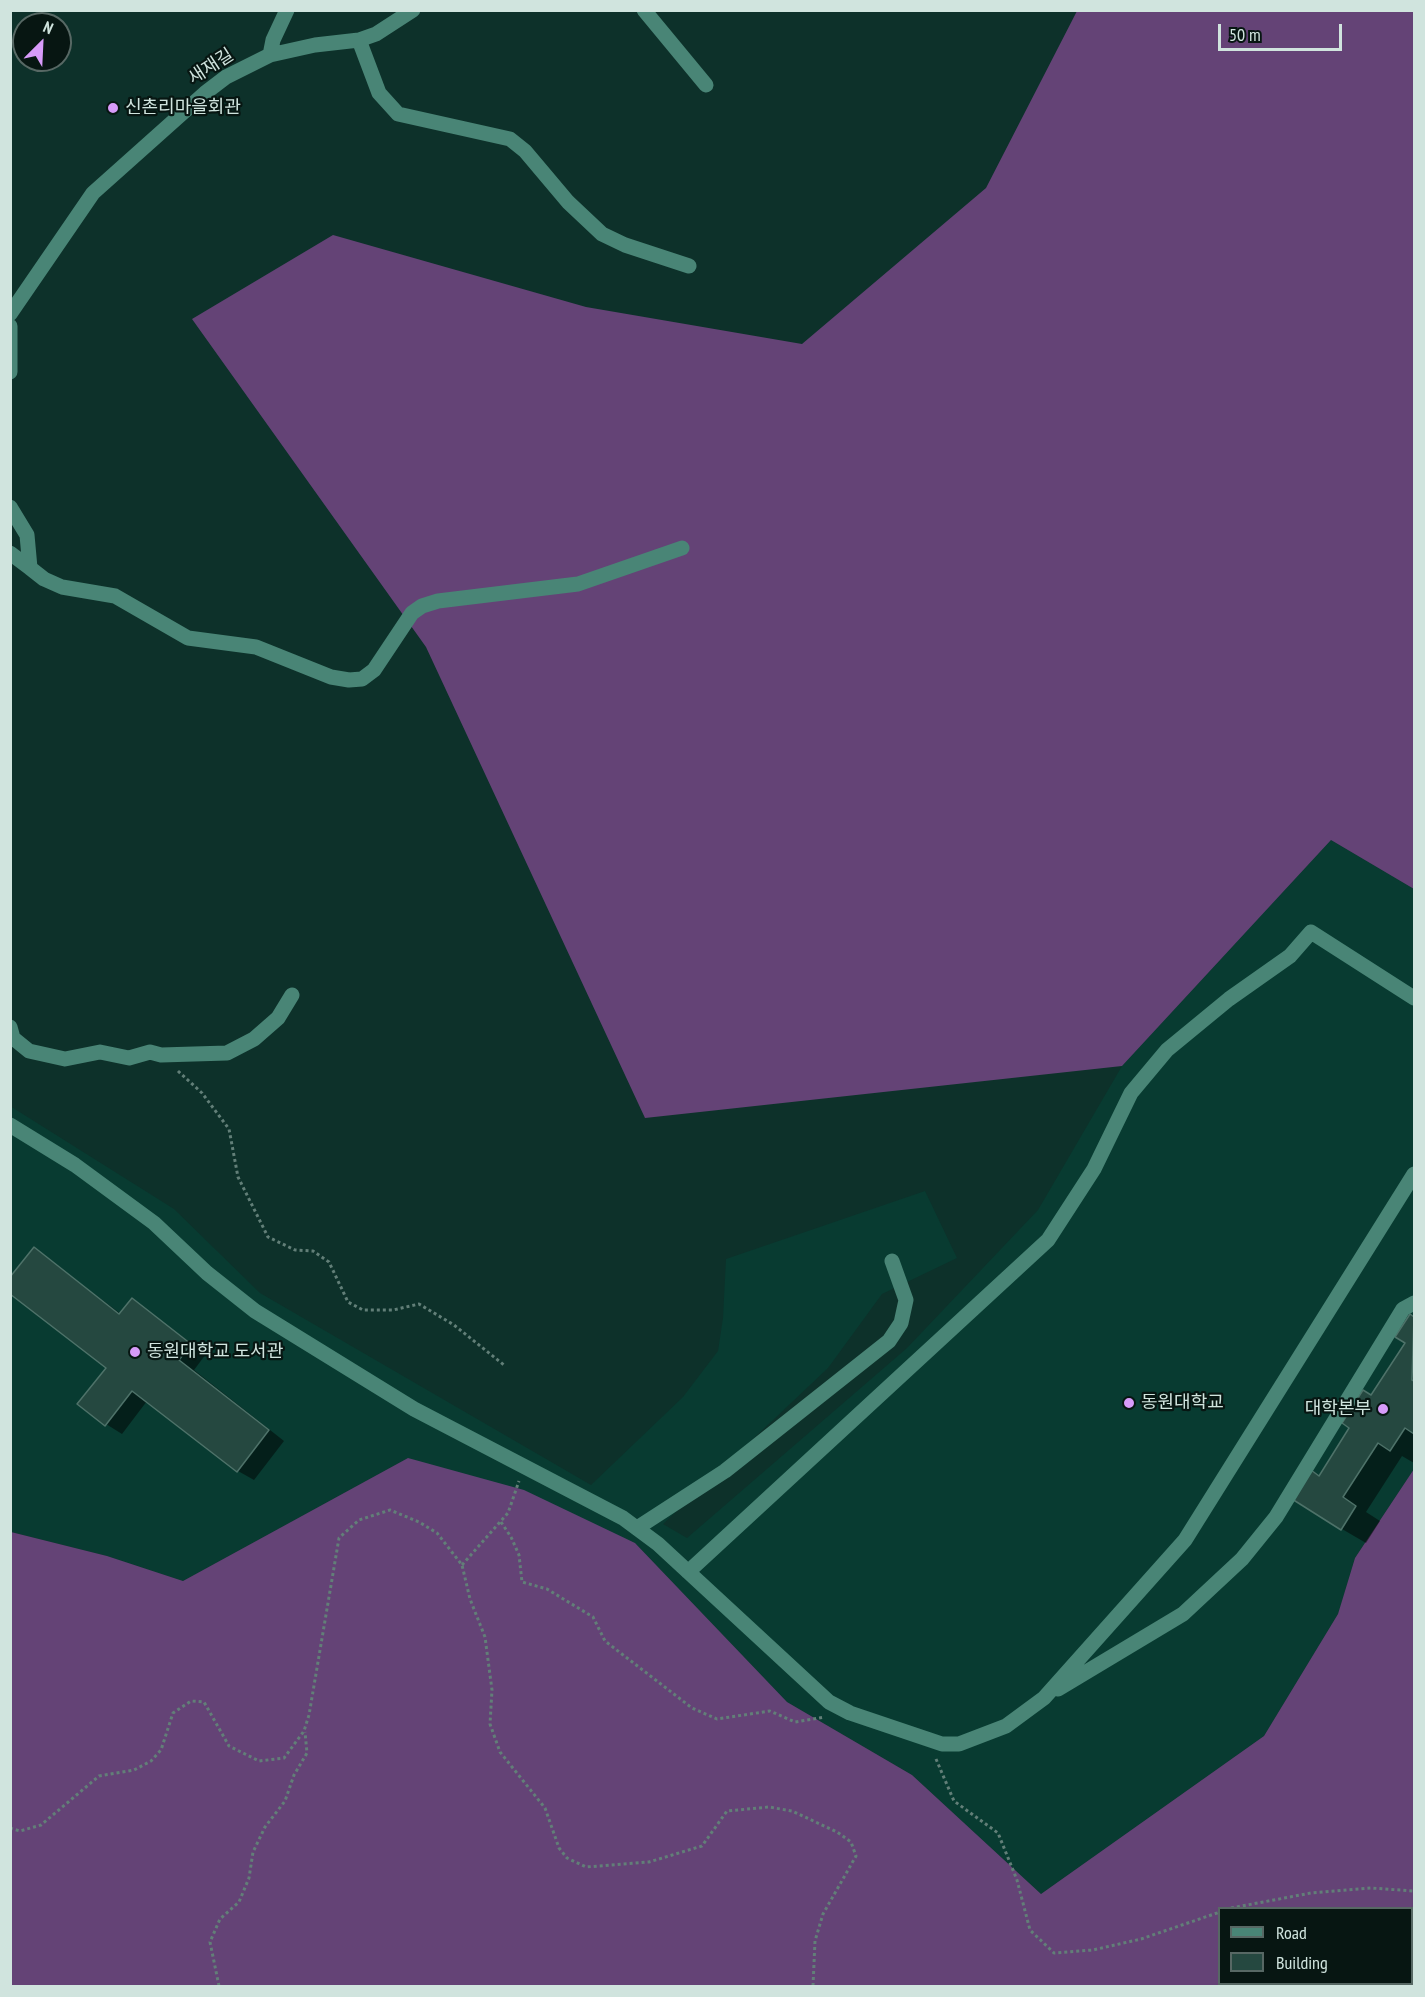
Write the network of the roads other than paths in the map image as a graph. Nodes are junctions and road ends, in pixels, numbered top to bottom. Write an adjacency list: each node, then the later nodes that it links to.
1 (287, 10): 5 (street)
2 (413, 10): 4 (street, 새재길)
3 (644, 10): 6 (street)
4 (359, 40): 5 (street, 새재길); 7 (street)
5 (270, 55): 8 (street, 새재길)
6 (706, 85)
7 (689, 266)
8 (10, 314)
9 (10, 326): 10 (street)
10 (10, 372)
11 (10, 507): 14 (street)
12 (682, 548): 14 (street)
13 (10, 553): 14 (street)
14 (30, 568)
15 (292, 995): 17 (street)
16 (1414, 998): 23 (street)
17 (10, 1028)
18 (10, 1125): 22 (street)
19 (1414, 1174): 24 (street)
20 (892, 1261): 22 (street)
21 (1414, 1303): 24 (street)
22 (637, 1528): 23 (street)
23 (688, 1572): 24 (street)
24 (1044, 1698)

